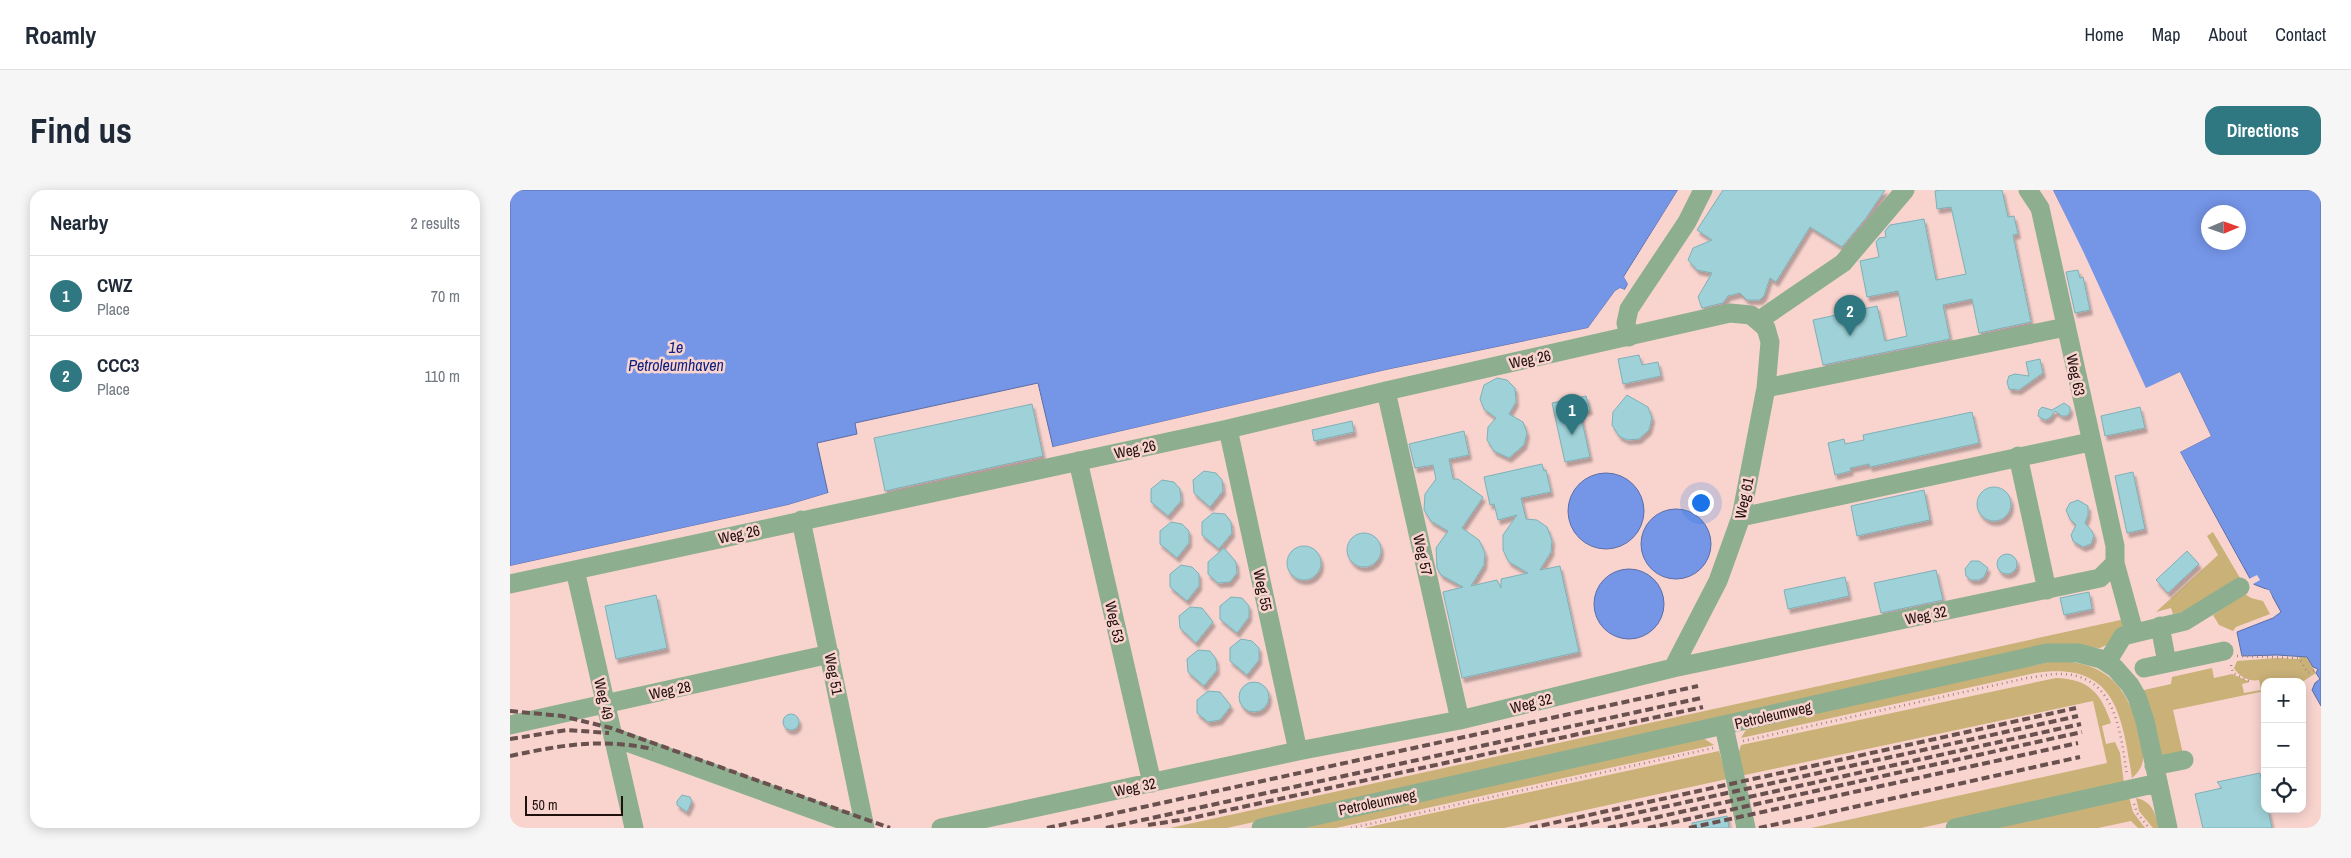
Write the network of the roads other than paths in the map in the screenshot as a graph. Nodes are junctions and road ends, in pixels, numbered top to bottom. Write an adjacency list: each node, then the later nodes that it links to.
1 (1704, 190): 6 (street)
2 (1905, 190): 4 (street)
3 (2028, 190): 5 (street, Weg 63)
4 (1758, 320): 6 (street, Weg 26); 7 (street, Weg 61)
5 (2066, 327): 7 (street); 10 (street, Weg 63)
6 (1629, 337): 8 (street, Weg 26)
7 (1766, 388): 13 (street, Weg 61)
8 (1386, 391): 9 (street, Weg 26); 29 (street, Weg 57)
9 (1228, 429): 12 (street, Weg 26); 33 (street, Weg 55)
10 (2090, 442): 11 (street); 15 (street, Weg 63)
11 (2018, 456): 13 (street); 19 (street)
12 (1078, 461): 14 (street, Weg 26); 36 (street, Weg 53)
13 (1741, 517): 26 (street, Weg 61)
14 (801, 520): 16 (street, Weg 26); 23 (street, Weg 51)
15 (2115, 563): 19 (street, Weg 32); 21 (street, Weg 63)
16 (574, 570): 17 (street, Weg 26); 28 (street, Weg 49)
17 (510, 584)
18 (2240, 587): 20 (street)
19 (2047, 590): 26 (street, Weg 32)
20 (2160, 626): 21 (street); 25 (street)
21 (2134, 632): 24 (street)
22 (2226, 652): 25 (street)
23 (830, 654): 28 (street, Weg 28); 38 (street, Weg 51)
24 (2107, 662): 31 (street, Petroleumweg); 35 (street, Petroleumweg)
25 (2167, 663): 27 (street)
26 (1674, 668): 29 (street, Weg 32)
27 (2144, 668)
28 (605, 704): 30 (street, Weg 28); 32 (street, Weg 49)
29 (1460, 720): 33 (street, Weg 32)
30 (510, 725)
31 (1724, 726): 40 (street, Petroleumweg); 41 (street)
32 (613, 737): 37 (street, Weg 49); 38 (street)
33 (1298, 751): 36 (street, Weg 32)
34 (2184, 760): 35 (street)
35 (2156, 774): 42 (street); 43 (street, Petroleumweg)
36 (1152, 783): 39 (street, Weg 32)
37 (634, 828)
38 (865, 828)
39 (941, 828)
40 (1261, 828)
41 (1746, 828)
42 (1955, 828)
43 (2168, 828)

